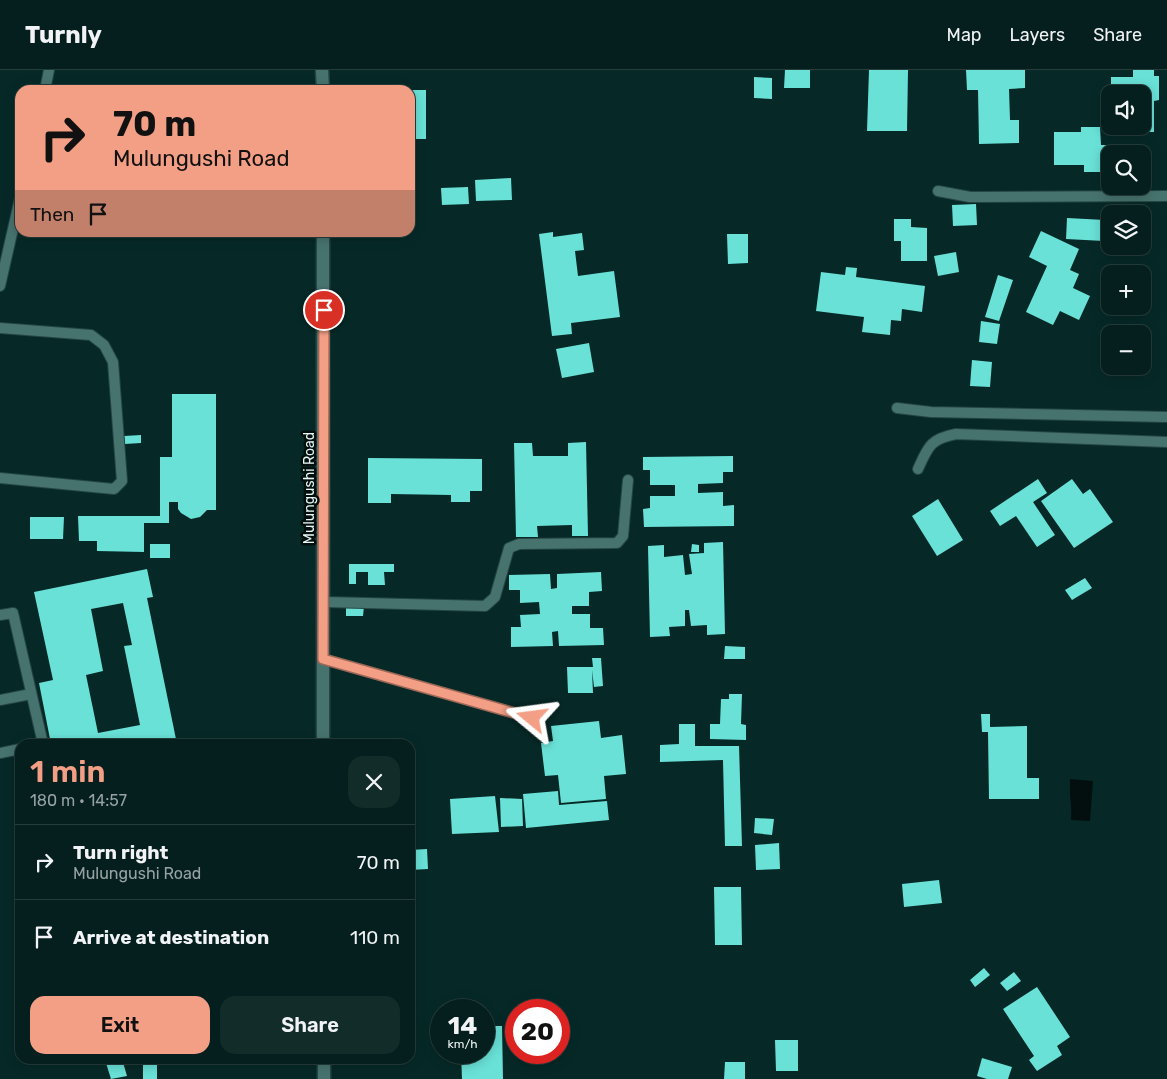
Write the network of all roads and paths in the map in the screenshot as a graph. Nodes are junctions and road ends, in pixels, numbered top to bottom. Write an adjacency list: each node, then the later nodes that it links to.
1 (49, 70): 3 (lane)
2 (322, 70): 4 (street)
3 (46, 85)
4 (323, 85)
5 (938, 191): 6 (lane)
6 (1167, 196)
7 (15, 220): 9 (lane)
8 (323, 237): 17 (street, Mulungushi Road)
9 (0, 286)
10 (0, 328): 15 (lane)
11 (898, 408): 12 (lane)
12 (1167, 417)
13 (1167, 442): 14 (lane)
14 (918, 469)
15 (0, 478)
16 (628, 480): 17 (lane)
17 (325, 602): 19 (street, Mulungushi Road)
18 (0, 615): 20 (lane)
19 (323, 659): 22 (lane); 24 (street, Mulungushi Road)
20 (32, 694): 21 (lane); 23 (lane)
21 (0, 700)
22 (532, 718)
23 (41, 739)
24 (323, 739)
25 (15, 749): 26 (lane)
26 (0, 753)
27 (324, 1064): 28 (street)
28 (324, 1079)

